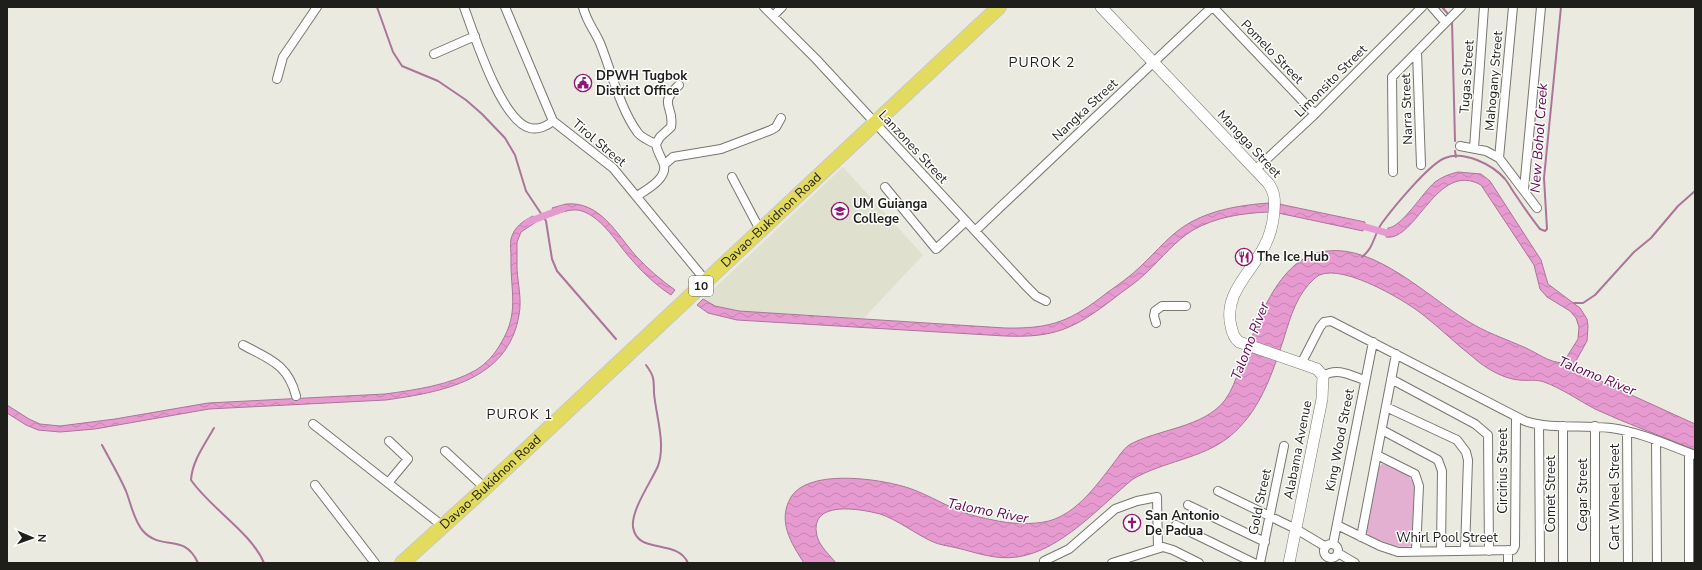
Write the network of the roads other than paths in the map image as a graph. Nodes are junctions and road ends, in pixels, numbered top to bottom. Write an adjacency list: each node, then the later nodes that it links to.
1 (317, 7): 22 (street)
2 (464, 7): 18 (street)
3 (505, 7): 26 (street, Tirol Street)
4 (583, 7): 28 (street)
5 (764, 7): 16 (street, Lanzones Street)
6 (782, 7): 16 (street)
7 (999, 7): 27 (highway, Davao-Bukidnon Road / 10)
8 (1101, 7): 21 (street, Mangga Street)
9 (1212, 7): 21 (street, Nangka Street); 24 (street, Pomelo Street)
10 (1422, 7): 24 (street, Limonsito Street)
11 (1432, 7): 17 (street)
12 (1462, 7): 17 (street)
13 (1484, 7): 30 (street, Tugas Street)
14 (1513, 7): 31 (street, Mahogany Street)
15 (1541, 7): 38 (street)
16 (773, 16): 27 (street, Lanzones Street)
17 (1445, 22): 19 (street)
18 (475, 36): 20 (street); 26 (street)
19 (1417, 52): 33 (street, Narra Street); 35 (street)
20 (434, 54)
21 (1153, 63): 34 (street, Mangga Street); 43 (street, Nangka Street)
22 (277, 79)
23 (679, 84): 28 (street)
24 (1315, 114): 34 (street, Limonsito Street)
25 (781, 118): 32 (street)
26 (553, 121): 39 (street, Tirol Street)
27 (875, 123): 41 (street, Lanzones Street); 42 (highway, Davao-Bukidnon Road / 10)
28 (656, 144): 32 (street)
29 (1460, 146): 30 (street)
30 (1474, 148): 31 (street)
31 (1499, 158): 38 (street)
32 (664, 165): 39 (street)
33 (1421, 165)
34 (1255, 170): 51 (street, Mangga Street)
35 (1393, 172)
36 (732, 177): 42 (street)
37 (885, 186): 41 (street)
38 (1524, 189): 40 (street)
39 (637, 196): 44 (street, Tirol Street)
40 (1537, 208)
41 (966, 221): 43 (street, Lanzones Street)
42 (760, 230): 44 (highway, Davao-Bukidnon Road / 10)
43 (975, 231): 45 (street, Lanzones Street)
44 (706, 282): 72 (highway, Davao-Bukidnon Road / 10)
45 (1046, 301)
46 (1186, 306): 47 (street)
47 (1156, 323)
48 (1373, 342): 50 (street); 51 (street); 54 (street, King Wood Street)
49 (243, 344): 55 (street)
50 (1396, 354): 53 (street); 57 (street)
51 (1297, 362): 52 (street)
52 (1323, 376): 54 (street); 79 (street, Alabama Avenue)
53 (1391, 379): 56 (street); 88 (street)
54 (1364, 380): 77 (street, King Wood Street)
55 (296, 396)
56 (1386, 407): 62 (street); 87 (street)
57 (1516, 417): 59 (street); 84 (street, Circirius Street)
58 (313, 424): 70 (street)
59 (1539, 425): 60 (street); 101 (street)
60 (1563, 426): 61 (street); 102 (street, Comet Street)
61 (1595, 426): 63 (street); 103 (street, Cegar Street)
62 (1382, 430): 69 (street); 86 (street)
63 (1627, 431): 65 (street); 104 (street, Cart Wheel Street)
64 (389, 441): 70 (street)
65 (1656, 441): 68 (street); 105 (street)
66 (1284, 446): 75 (street, Gold Street)
67 (445, 451): 72 (street)
68 (1692, 454): 106 (street)
69 (1377, 455): 80 (street); 85 (street)
70 (388, 484): 78 (street)
71 (315, 486): 92 (street)
72 (485, 488): 78 (highway, Davao-Bukidnon Road / 10)
73 (1218, 491): 75 (street)
74 (1188, 505): 81 (street)
75 (1270, 517): 79 (street); 81 (street, Gold Street)
76 (1176, 525): 96 (street)
77 (1336, 525): 80 (street, Whirl Pool Street); 82 (street, King Wood Street)
78 (444, 527): 93 (highway, Davao-Bukidnon Road / 10)
79 (1296, 529): 82 (street); 98 (street, Alabama Avenue)
80 (1361, 537): 85 (street, Whirl Pool Street)
81 (1265, 542): 97 (street, Gold Street)
82 (1329, 545): 89 (street); 90 (street)
83 (1158, 548): 91 (street); 94 (street); 95 (street)
84 (1511, 550): 88 (street, Whirl Pool Street); 100 (street, Circirius Street)
85 (1416, 551): 86 (street, Whirl Pool Street)
86 (1441, 551): 87 (street, Whirl Pool Street)
87 (1465, 551): 88 (street, Whirl Pool Street)
88 (1489, 551)
89 (1338, 554): 90 (street); 99 (street)
90 (1329, 560)
91 (1044, 561)
92 (375, 563)
93 (402, 563)
94 (1112, 563)
95 (1199, 563)
96 (1254, 563)
97 (1260, 563)
98 (1289, 563)
99 (1355, 563)
100 (1508, 563)
101 (1540, 563)
102 (1563, 563)
103 (1595, 563)
104 (1628, 563)
105 (1657, 563)
106 (1689, 563)

